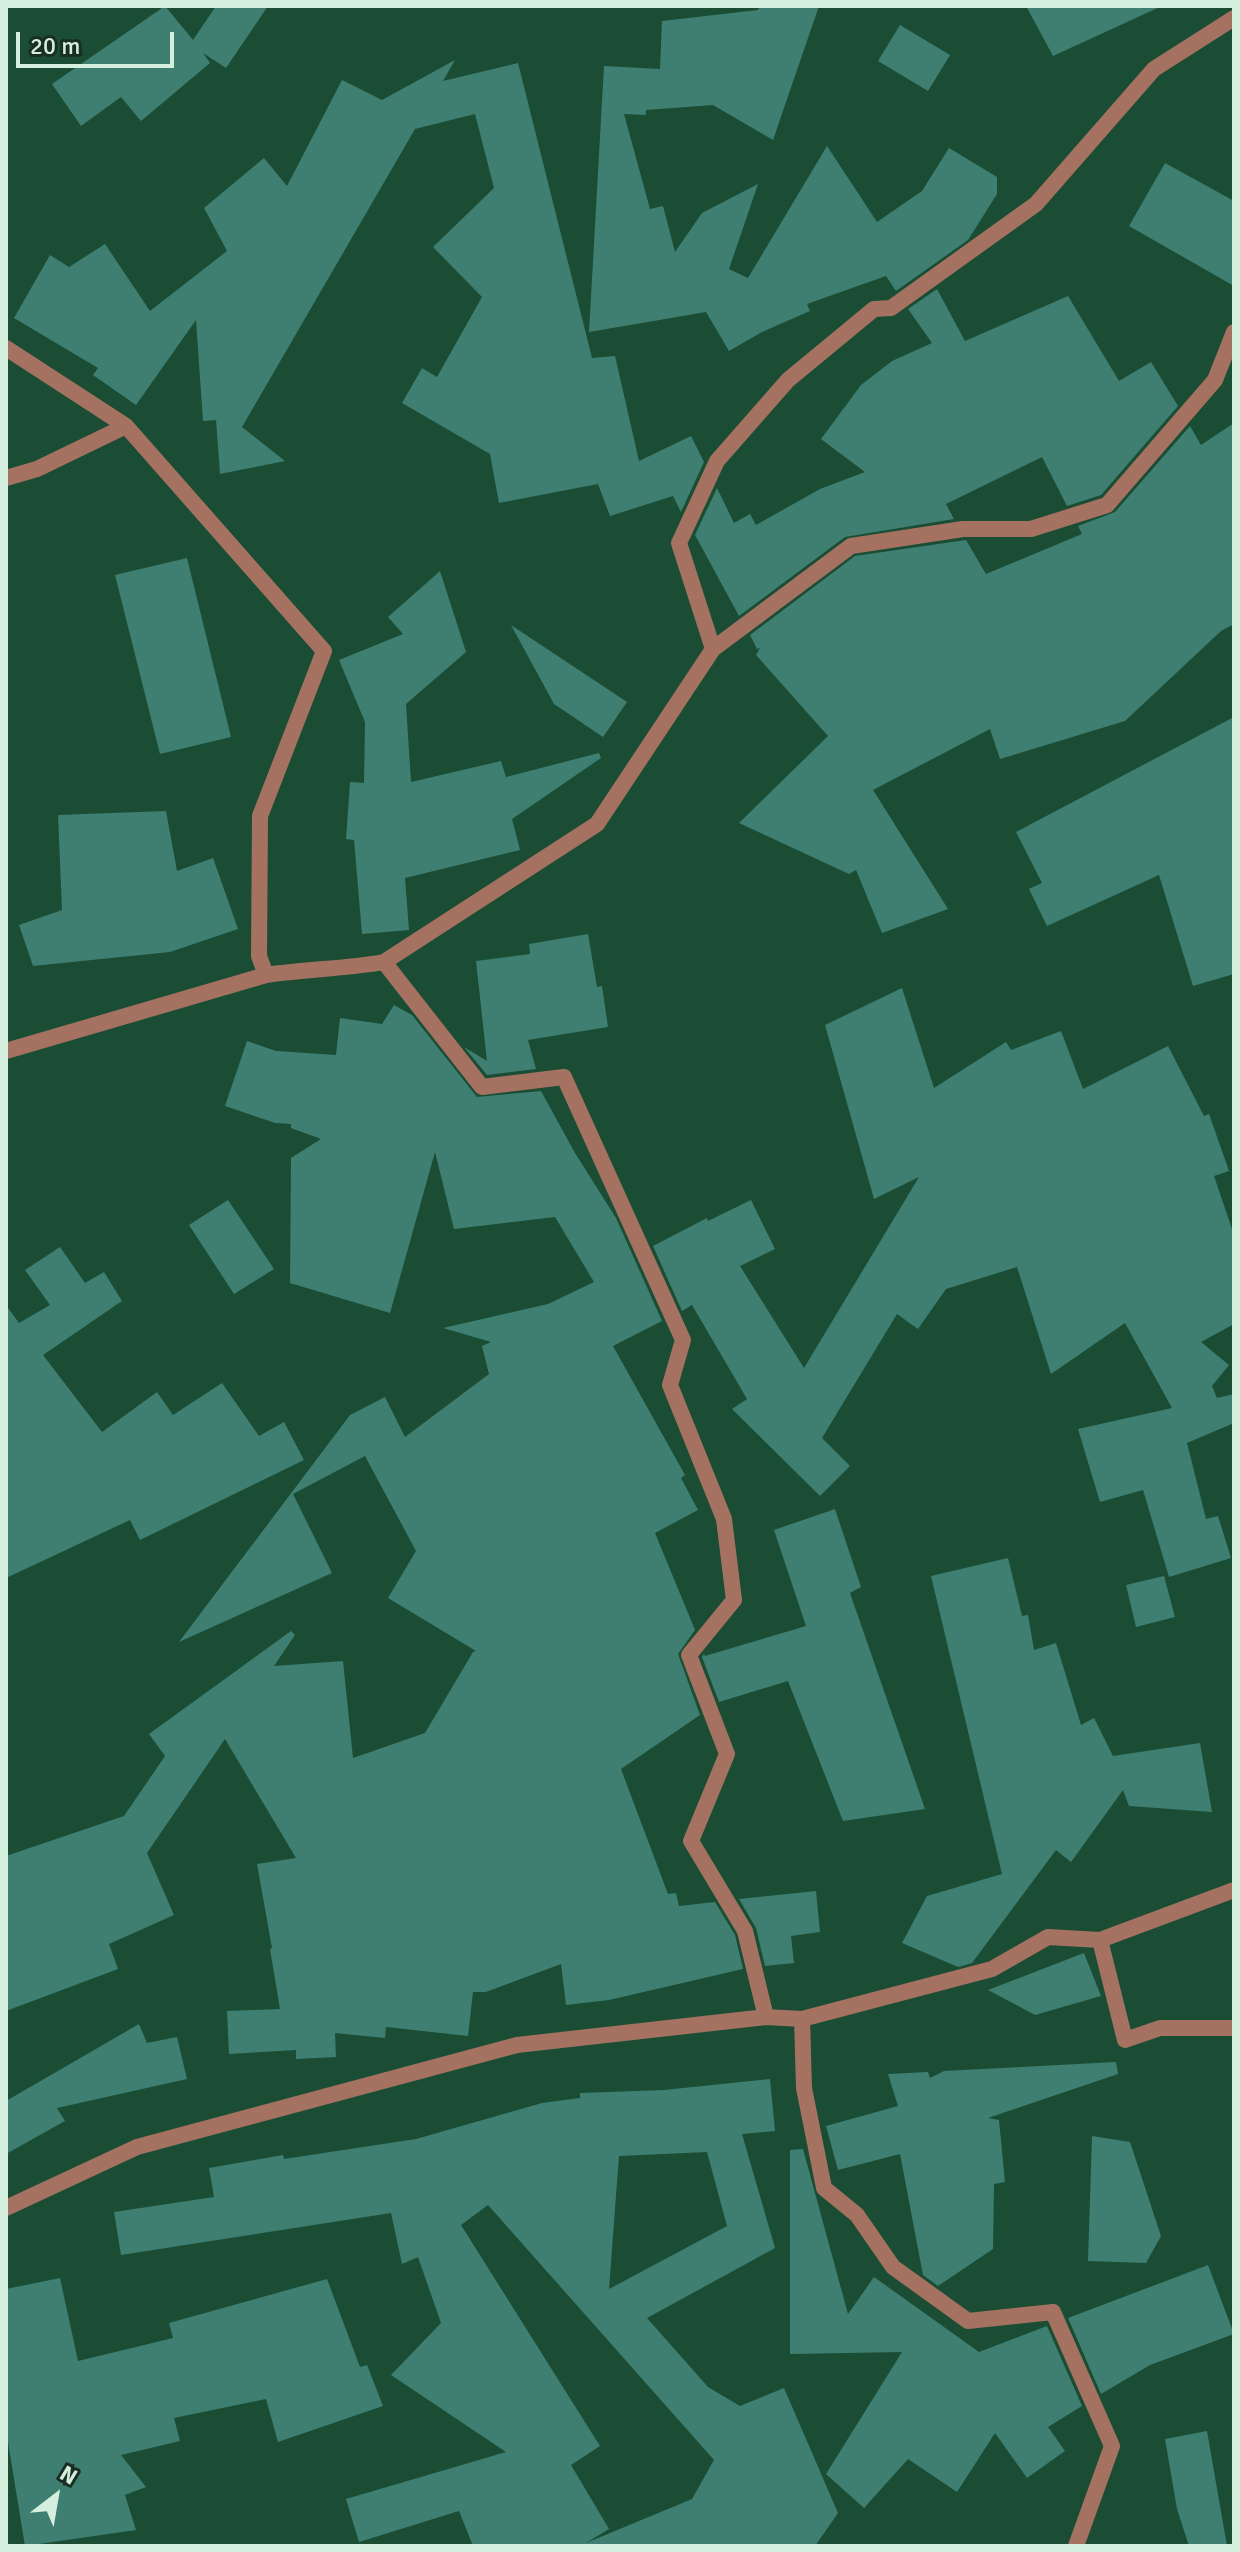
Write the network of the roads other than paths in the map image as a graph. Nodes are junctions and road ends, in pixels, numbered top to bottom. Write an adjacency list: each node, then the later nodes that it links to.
1 (1234, 18): 6 (street)
2 (1234, 332): 6 (street)
3 (6, 348): 4 (street)
4 (126, 426): 5 (street); 8 (street)
5 (6, 478)
6 (713, 649): 7 (street)
7 (384, 962): 8 (street); 12 (street)
8 (266, 975): 9 (street)
9 (6, 1051)
10 (1234, 1890): 11 (street)
11 (1100, 1940): 13 (street); 14 (street)
12 (766, 2017): 13 (street); 15 (street)
13 (802, 2019): 16 (street)
14 (1234, 2028)
15 (6, 2208)
16 (1076, 2546)

